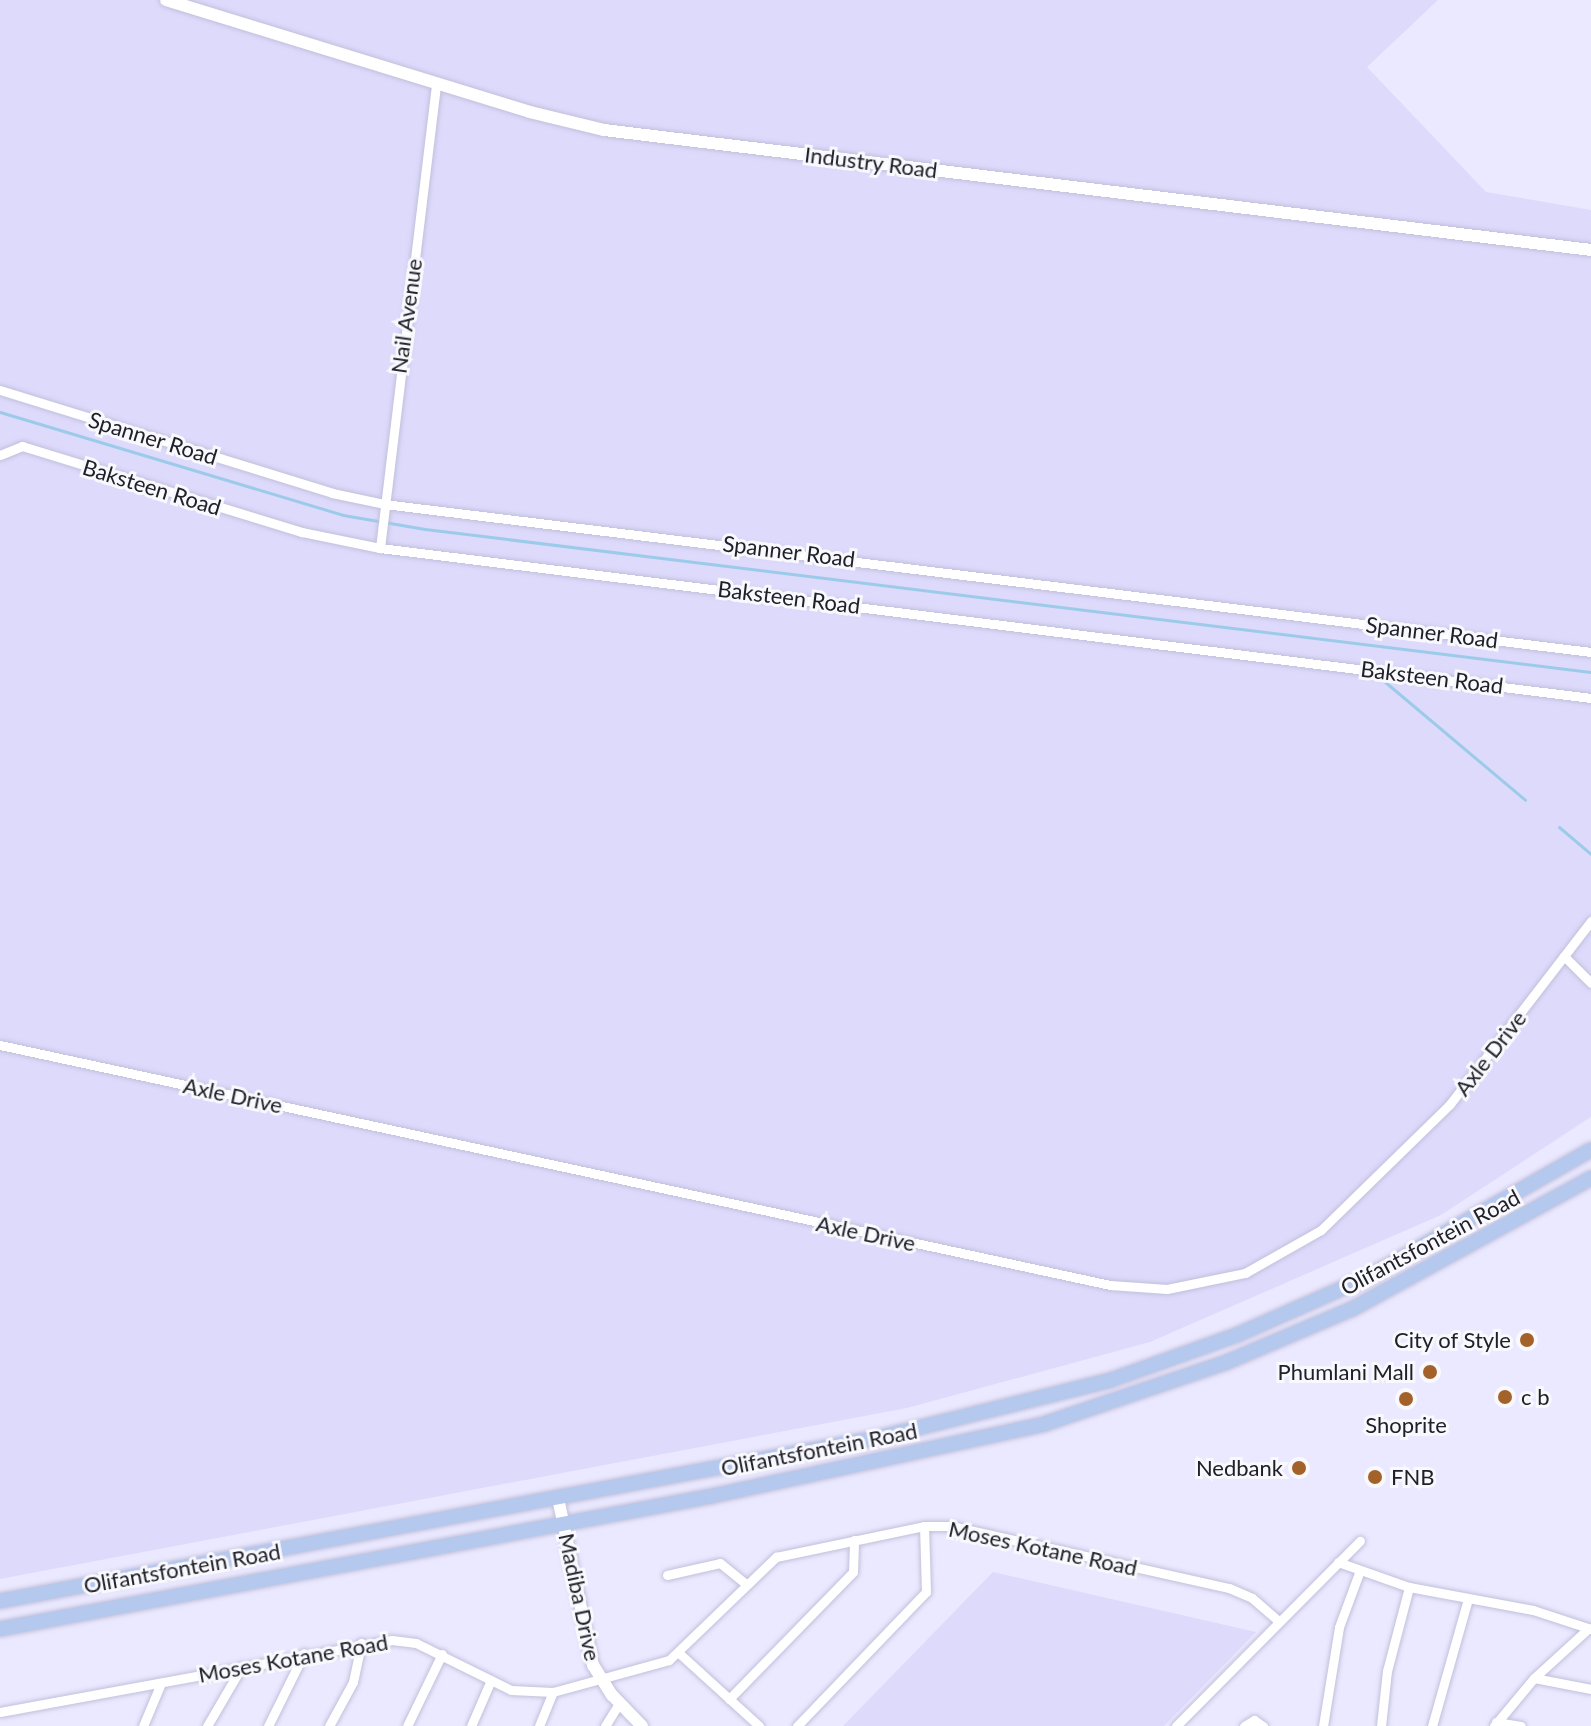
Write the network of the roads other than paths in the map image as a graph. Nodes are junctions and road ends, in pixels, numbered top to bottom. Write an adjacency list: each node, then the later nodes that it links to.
1 (166, 0): 2 (street, Industry Road)
2 (436, 84): 3 (street, Industry Road); 6 (street, Nail Avenue)
3 (1591, 250)
4 (0, 390): 6 (street, Spanner Road)
5 (0, 455): 7 (street, Baksteen Road)
6 (384, 504): 7 (street, Nail Avenue); 8 (street, Spanner Road)
7 (380, 548): 9 (street, Baksteen Road)
8 (1591, 652)
9 (1591, 698)
10 (1591, 921): 11 (street, Axle Drive)
11 (1564, 956): 12 (street); 13 (street, Axle Drive)
12 (1591, 983)
13 (0, 1045)
14 (1591, 1150): 16 (main road, Olifantsfontein Road)
15 (1591, 1178): 17 (main road, Olifantsfontein Road)
16 (558, 1498): 17 (street, Madiba Drive); 27 (main road, Olifantsfontein Road)
17 (564, 1522): 29 (main road, Olifantsfontein Road); 36 (street, Madiba Drive)
18 (924, 1526): 19 (street, Moses Kotane Road); 28 (street, Moses Kotane Road); 58 (street)
19 (854, 1540): 24 (street, Moses Kotane Road); 42 (street)
20 (1360, 1541): 21 (street)
21 (1338, 1562): 22 (street); 28 (street)
22 (1359, 1573): 25 (street); 62 (street)
23 (667, 1575): 24 (street)
24 (746, 1584): 34 (street, Moses Kotane Road)
25 (1409, 1587): 26 (street); 63 (street)
26 (1468, 1599): 30 (street); 64 (street)
27 (0, 1601)
28 (1278, 1621): 59 (street)
29 (0, 1629)
30 (1590, 1629): 37 (street)
31 (361, 1643): 32 (street, Moses Kotane Road); 33 (street, Moses Kotane Road); 51 (street)
32 (304, 1653): 35 (street, Moses Kotane Road); 50 (street)
33 (442, 1654): 38 (street, Moses Kotane Road); 52 (street)
34 (680, 1654): 36 (street, Moses Kotane Road); 42 (street)
35 (242, 1666): 39 (street, Moses Kotane Road); 49 (street)
36 (599, 1678): 41 (street, Moses Kotane Road); 43 (street, Madiba Drive)
37 (1534, 1678): 40 (street); 46 (street)
38 (491, 1680): 41 (street, Moses Kotane Road); 53 (street)
39 (161, 1683): 44 (street, Moses Kotane Road); 48 (street)
40 (1591, 1689)
41 (553, 1692): 54 (street)
42 (729, 1699): 57 (street)
43 (619, 1704): 55 (street); 56 (street, Madiba Drive)
44 (0, 1712)
45 (0, 1718): 47 (street)
46 (1495, 1724): 65 (street)
47 (1, 1726)
48 (143, 1726)
49 (207, 1726)
50 (268, 1726)
51 (329, 1726)
52 (407, 1726)
53 (471, 1726)
54 (539, 1726)
55 (605, 1726)
56 (642, 1726)
57 (759, 1726)
58 (797, 1726)
59 (1176, 1726)
60 (1244, 1726): 61 (street)
61 (1263, 1726)
62 (1323, 1726)
63 (1381, 1726)
64 (1432, 1726)
65 (1521, 1726)

